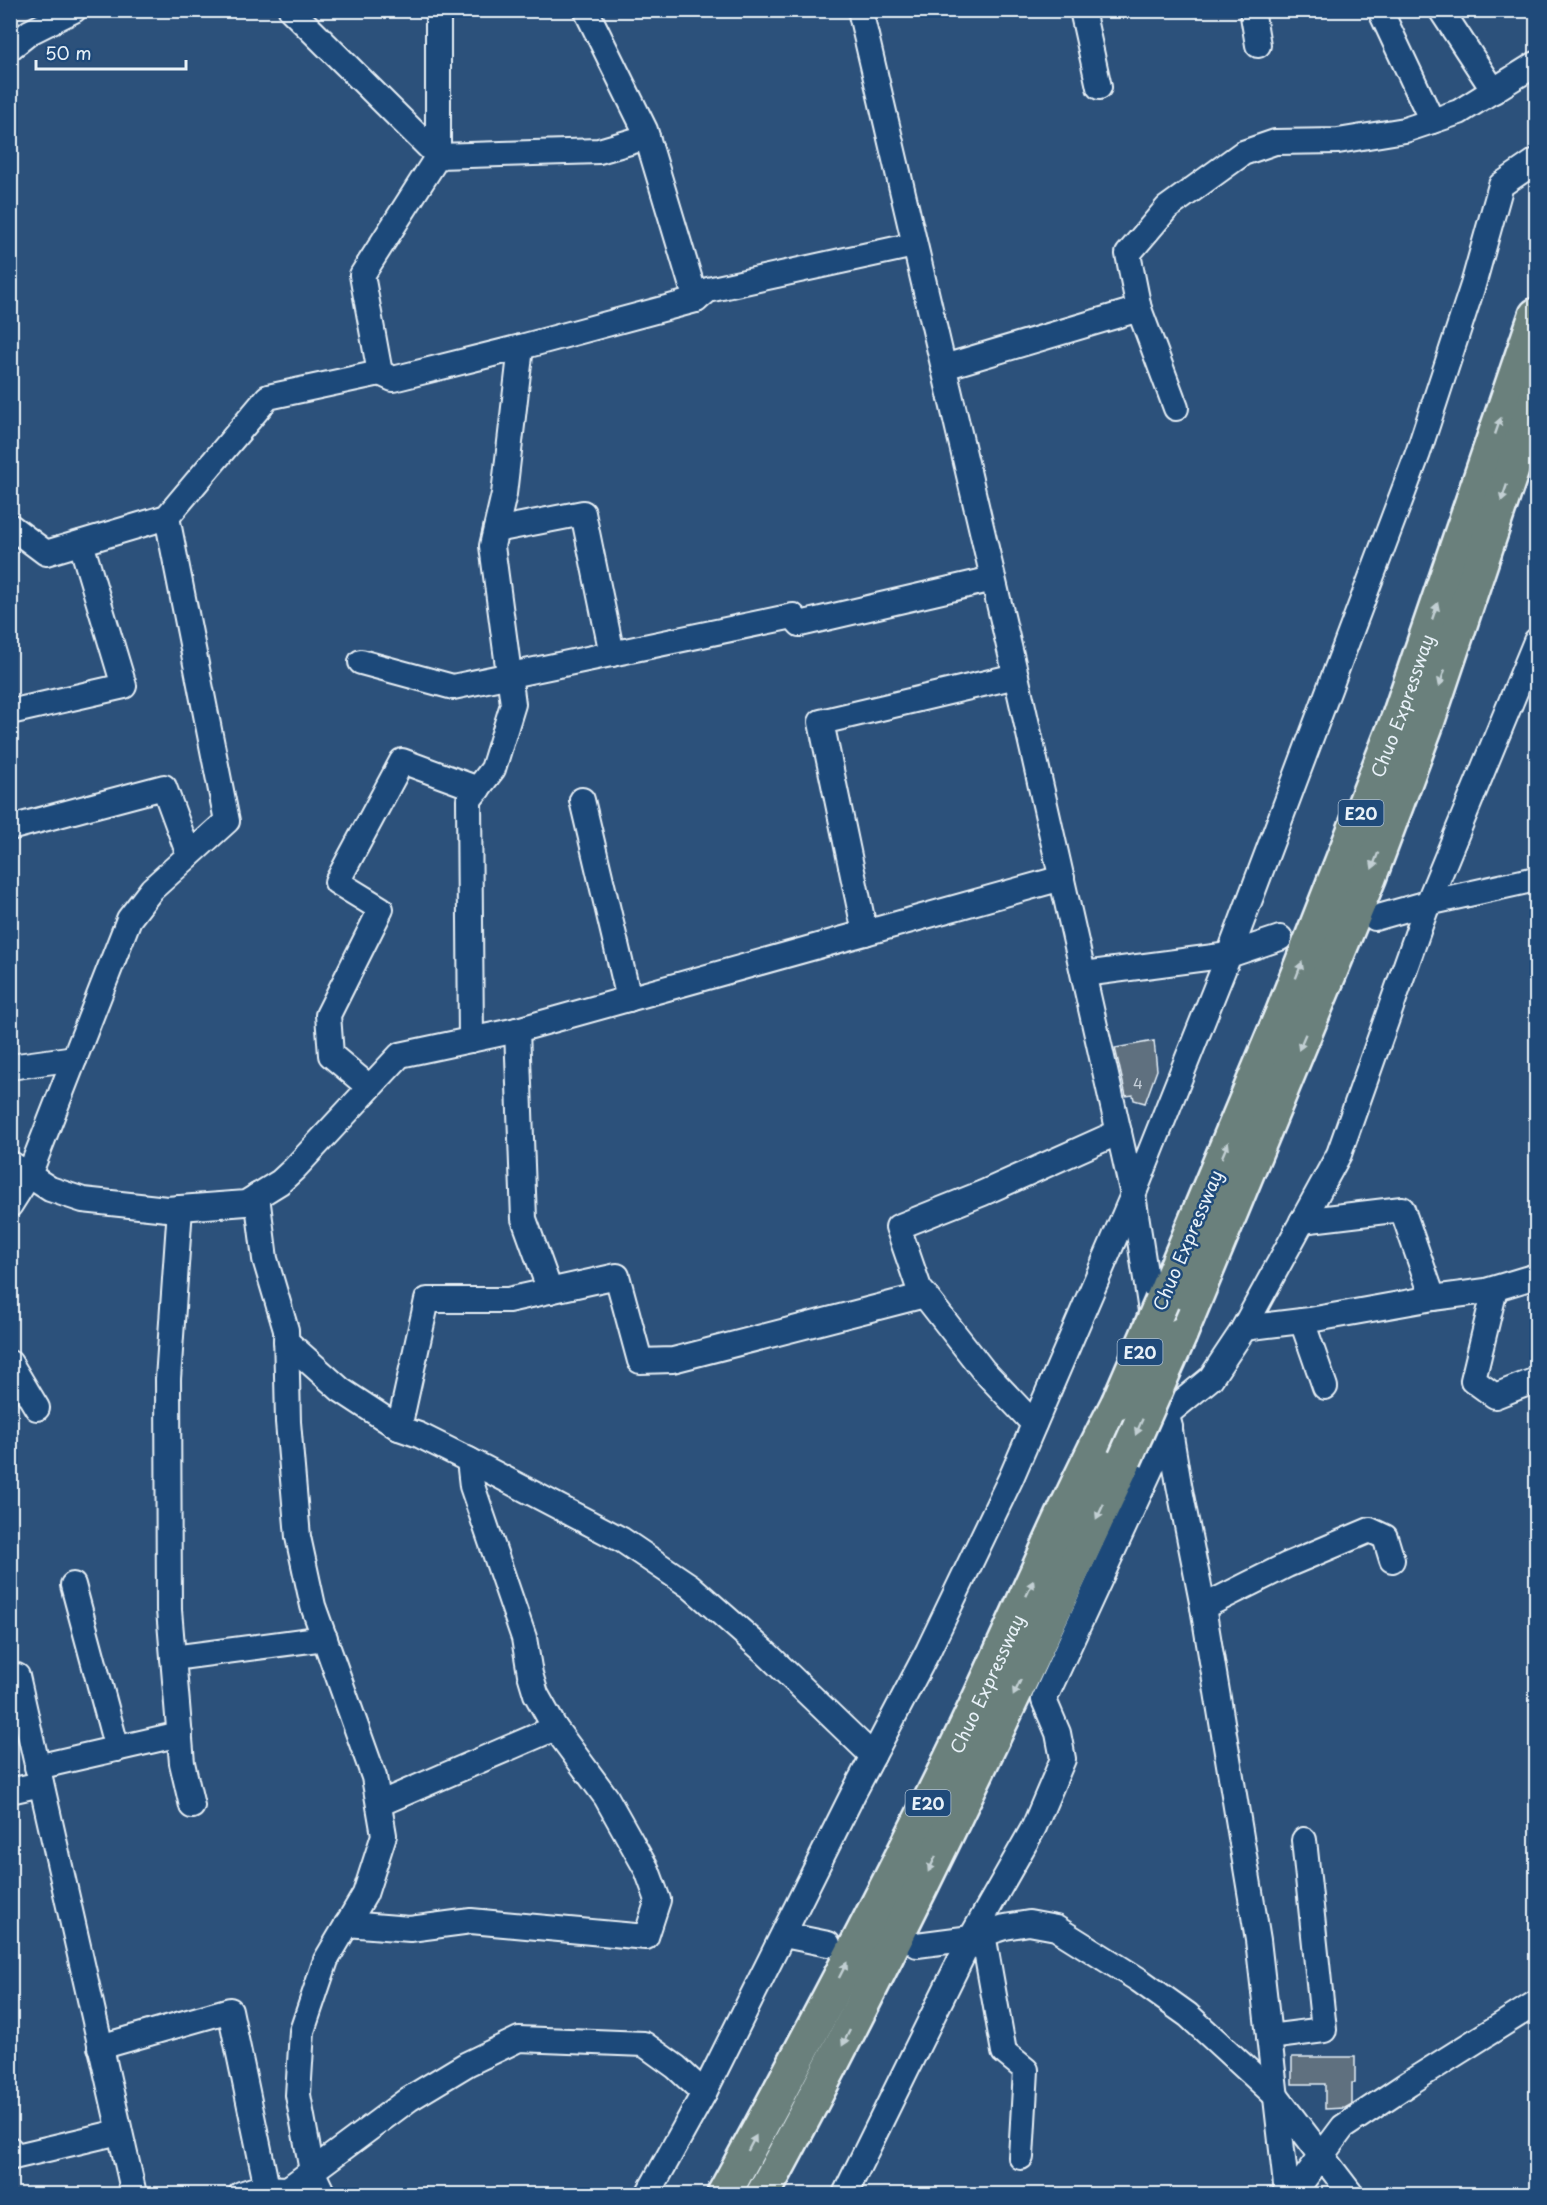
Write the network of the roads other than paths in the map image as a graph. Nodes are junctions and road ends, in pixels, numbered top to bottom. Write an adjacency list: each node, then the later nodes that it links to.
1 (74, 10): 11 (street)
2 (291, 10): 17 (street)
3 (438, 10): 17 (street)
4 (586, 10): 16 (street)
5 (860, 10): 19 (street)
6 (1082, 10): 13 (street)
7 (1252, 10): 10 (street)
8 (1380, 10): 15 (street)
9 (1441, 10): 14 (street)
10 (1258, 45)
11 (10, 48)
12 (1536, 64): 14 (street)
13 (1099, 87)
14 (1494, 91): 15 (street)
15 (1432, 121): 21 (street)
16 (647, 137): 17 (street); 20 (street)
17 (438, 156): 25 (street)
18 (1536, 161): 51 (street)
19 (914, 245): 20 (street); 24 (street)
20 (696, 300): 23 (street)
21 (1139, 309): 24 (street); 27 (street)
22 (1536, 315): 117 (highway, Chuo Expressway / E20, one-way to 22, bridge)
23 (521, 347): 25 (street); 30 (street)
24 (944, 367): 32 (street)
25 (380, 373): 28 (street)
26 (1536, 398): 118 (highway, Chuo Expressway / E20, one-way to 118, bridge)
27 (1176, 408)
28 (166, 517): 31 (street); 44 (street)
29 (10, 526): 31 (street)
30 (496, 530): 34 (street); 37 (street)
31 (81, 543): 40 (street)
32 (993, 579): 34 (street); 38 (street)
33 (1536, 641): 36 (street)
34 (612, 654): 37 (street)
35 (361, 662): 37 (street)
36 (1524, 667): 39 (street); 47 (street)
37 (509, 675): 41 (street)
38 (1016, 675): 45 (street); 49 (street)
39 (1536, 689)
40 (10, 712)
41 (478, 789): 55 (street); 58 (street)
42 (582, 800): 53 (street)
43 (10, 828): 44 (street)
44 (189, 855): 56 (street)
45 (1062, 878): 49 (street); 52 (street)
46 (1536, 879): 47 (street)
47 (1428, 903): 48 (street); 65 (street)
48 (1375, 918)
49 (865, 933): 53 (street)
50 (1280, 938): 51 (street)
51 (1229, 955): 52 (street); 61 (street)
52 (1084, 974): 59 (street)
53 (629, 999): 54 (street)
54 (517, 1030): 55 (street); 68 (street)
55 (471, 1040): 58 (street)
56 (75, 1058): 57 (street); 60 (street)
57 (10, 1067)
58 (369, 1087): 62 (street)
59 (1119, 1132): 61 (street); 69 (street)
60 (20, 1169): 63 (street); 64 (street)
61 (1133, 1195): 78 (street); 79 (street)
62 (257, 1196): 64 (street); 73 (street)
63 (10, 1205)
64 (180, 1208): 86 (street)
65 (1302, 1221): 70 (street); 72 (street)
66 (1536, 1276): 67 (street)
67 (1495, 1289): 70 (street); 75 (street)
68 (550, 1291): 69 (street); 80 (street)
69 (925, 1295): 79 (street)
70 (1433, 1298): 71 (street)
71 (1302, 1321): 72 (street); 76 (street)
72 (1244, 1328): 78 (street)
73 (286, 1341): 80 (street); 85 (street)
74 (10, 1363): 77 (street)
75 (1536, 1380)
76 (1325, 1387)
77 (37, 1408)
78 (1168, 1421): 84 (street); 99 (street)
79 (1034, 1424): 91 (street)
80 (399, 1428): 81 (street)
81 (469, 1460): 88 (street); 91 (street)
82 (1392, 1560): 84 (street)
83 (73, 1586): 90 (street)
84 (1203, 1607): 103 (street)
85 (325, 1638): 86 (street); 94 (street)
86 (173, 1658): 89 (street)
87 (17, 1676): 92 (street)
88 (555, 1728): 94 (street); 97 (street)
89 (180, 1734): 90 (street); 95 (street)
90 (117, 1749): 92 (street)
91 (873, 1756): 98 (street)
92 (39, 1775): 93 (street); 104 (street)
93 (10, 1791)
94 (379, 1804): 97 (street)
95 (192, 1806)
96 (1304, 1840): 103 (street)
97 (347, 1924): 111 (street)
98 (784, 1935): 100 (street); 105 (street)
99 (977, 1936): 101 (street); 106 (street); 110 (street); 119 (street)
100 (828, 1944)
101 (917, 1945)
102 (1536, 2003): 109 (street)
103 (1269, 2037): 106 (street)
104 (100, 2047): 107 (street); 112 (street)
105 (704, 2093): 111 (street); 116 (street)
106 (1276, 2096): 109 (street); 120 (street)
107 (120, 2132): 108 (street); 113 (street)
108 (10, 2149)
109 (1322, 2156): 121 (street); 122 (street)
110 (1021, 2157)
111 (312, 2171): 112 (street); 115 (street)
112 (267, 2188): 114 (street)
113 (134, 2194)
114 (241, 2194)
115 (322, 2194)
116 (648, 2194)
117 (724, 2194)
118 (763, 2194)
119 (845, 2194)
120 (1287, 2194)
121 (1293, 2194)
122 (1352, 2194)

